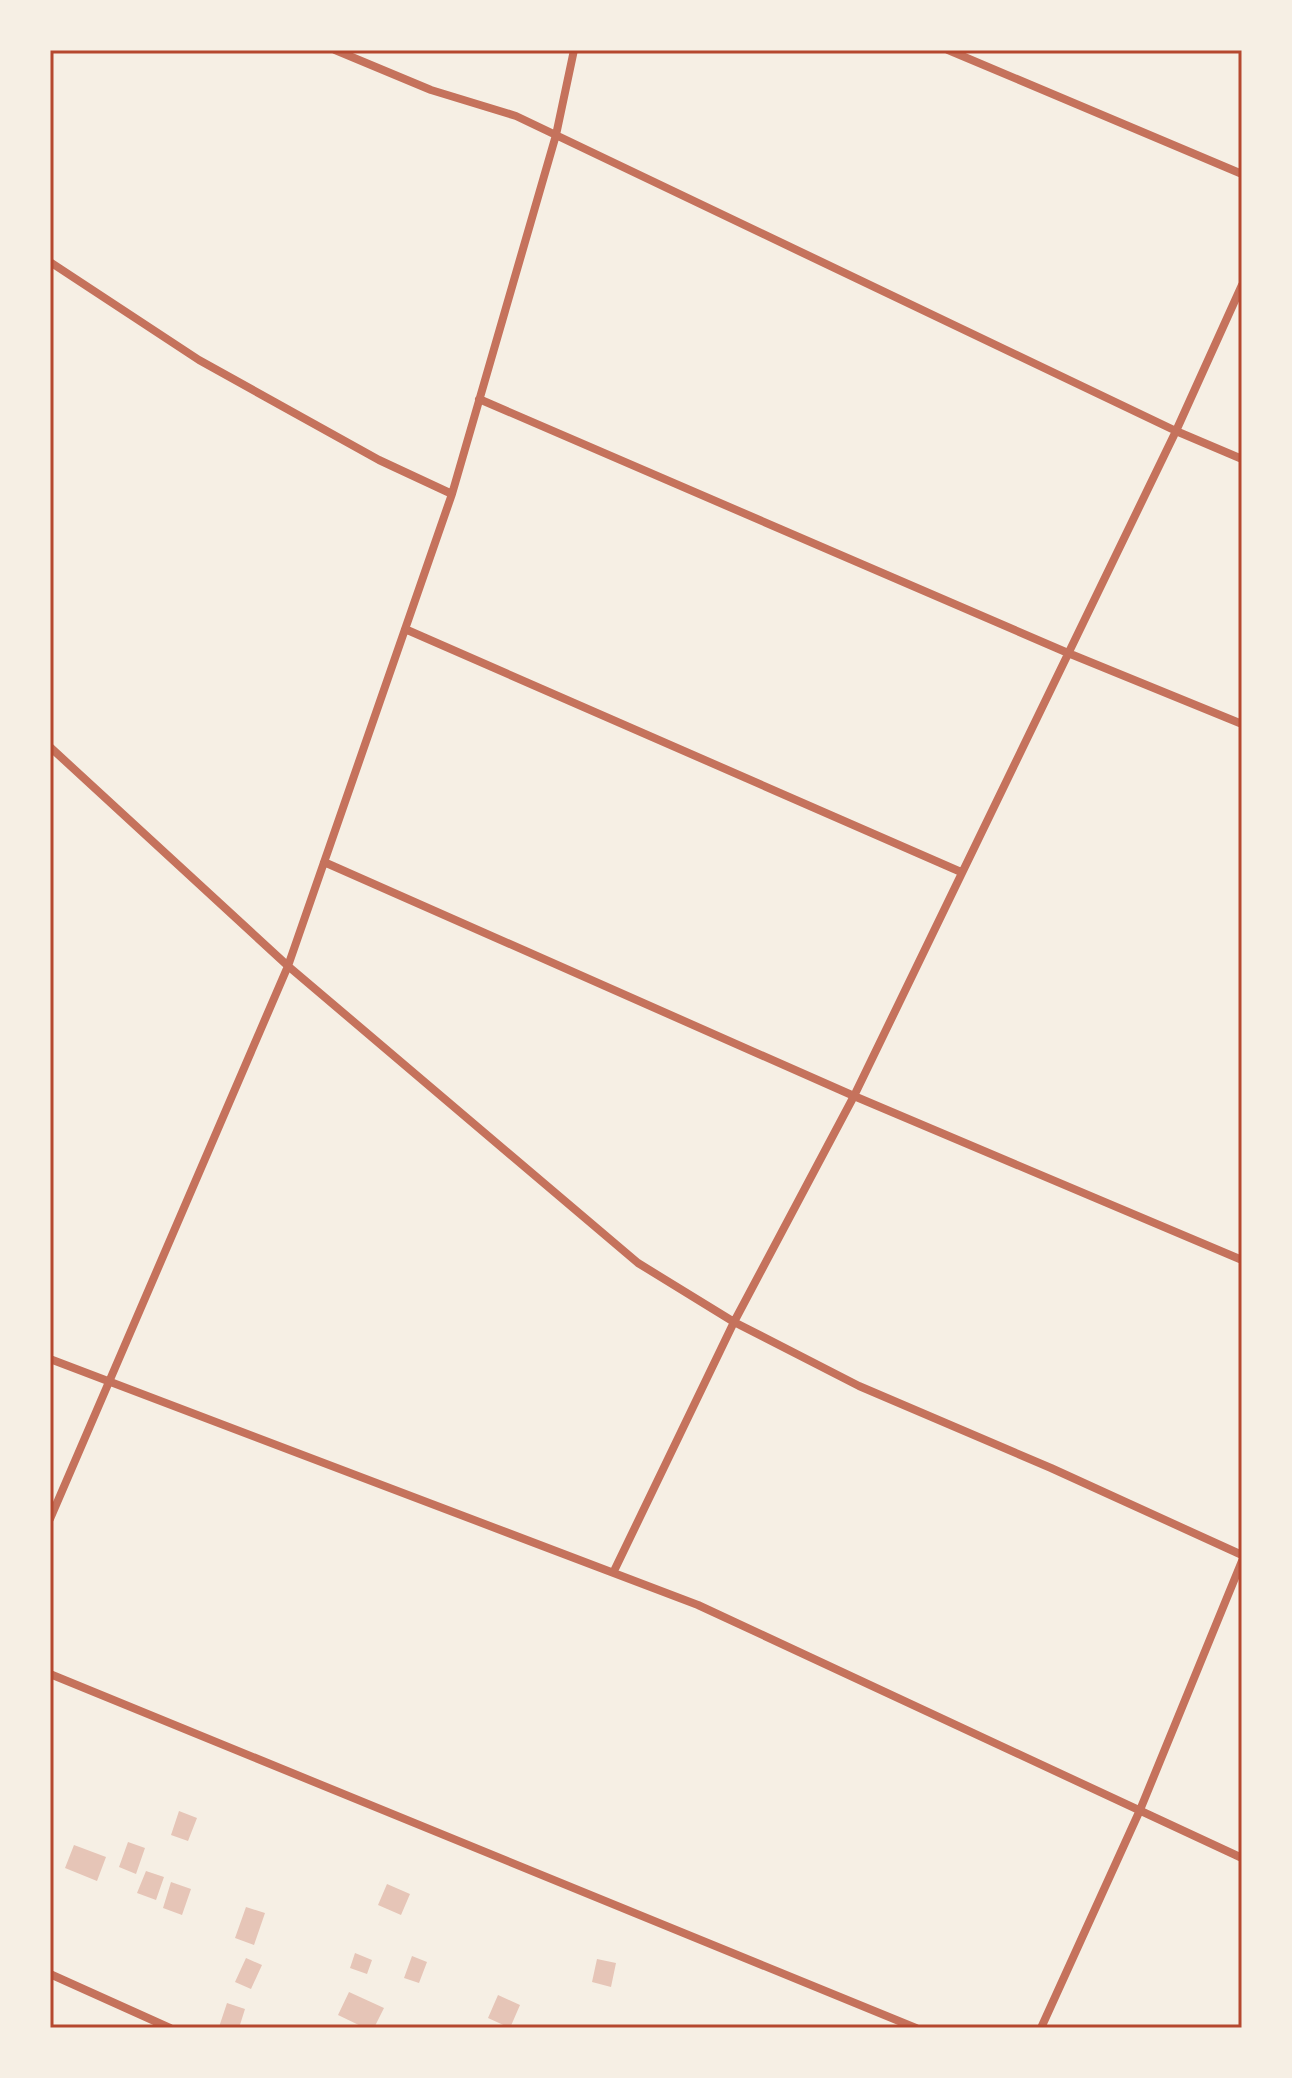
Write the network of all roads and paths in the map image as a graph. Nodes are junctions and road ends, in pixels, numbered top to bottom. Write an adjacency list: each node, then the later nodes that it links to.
1 (335, 50): 4 (street)
2 (574, 50): 4 (street)
3 (948, 50): 5 (street)
4 (556, 135): 8 (street); 9 (street)
5 (1242, 174)
6 (50, 262): 11 (street)
7 (1242, 285): 9 (street)
8 (479, 399): 11 (street); 13 (street)
9 (1176, 431): 10 (street); 13 (street)
10 (1242, 459)
11 (452, 494): 12 (street)
12 (405, 629): 16 (street); 17 (street)
13 (1068, 653): 14 (street); 17 (street)
14 (1242, 724)
15 (50, 747): 18 (street)
16 (324, 862): 18 (street); 19 (street)
17 (961, 872): 19 (street)
18 (288, 966): 21 (street); 23 (street)
19 (854, 1096): 20 (street); 21 (street)
20 (1242, 1260)
21 (734, 1322): 25 (street); 26 (street)
22 (50, 1359): 23 (street)
23 (110, 1383): 24 (street); 26 (street)
24 (50, 1519)
25 (1242, 1558): 28 (street)
26 (614, 1571): 28 (street)
27 (50, 1674): 32 (street)
28 (1140, 1810): 29 (street); 33 (street)
29 (1242, 1858)
30 (50, 1974): 31 (street)
31 (170, 2028)
32 (916, 2028)
33 (1041, 2028)

